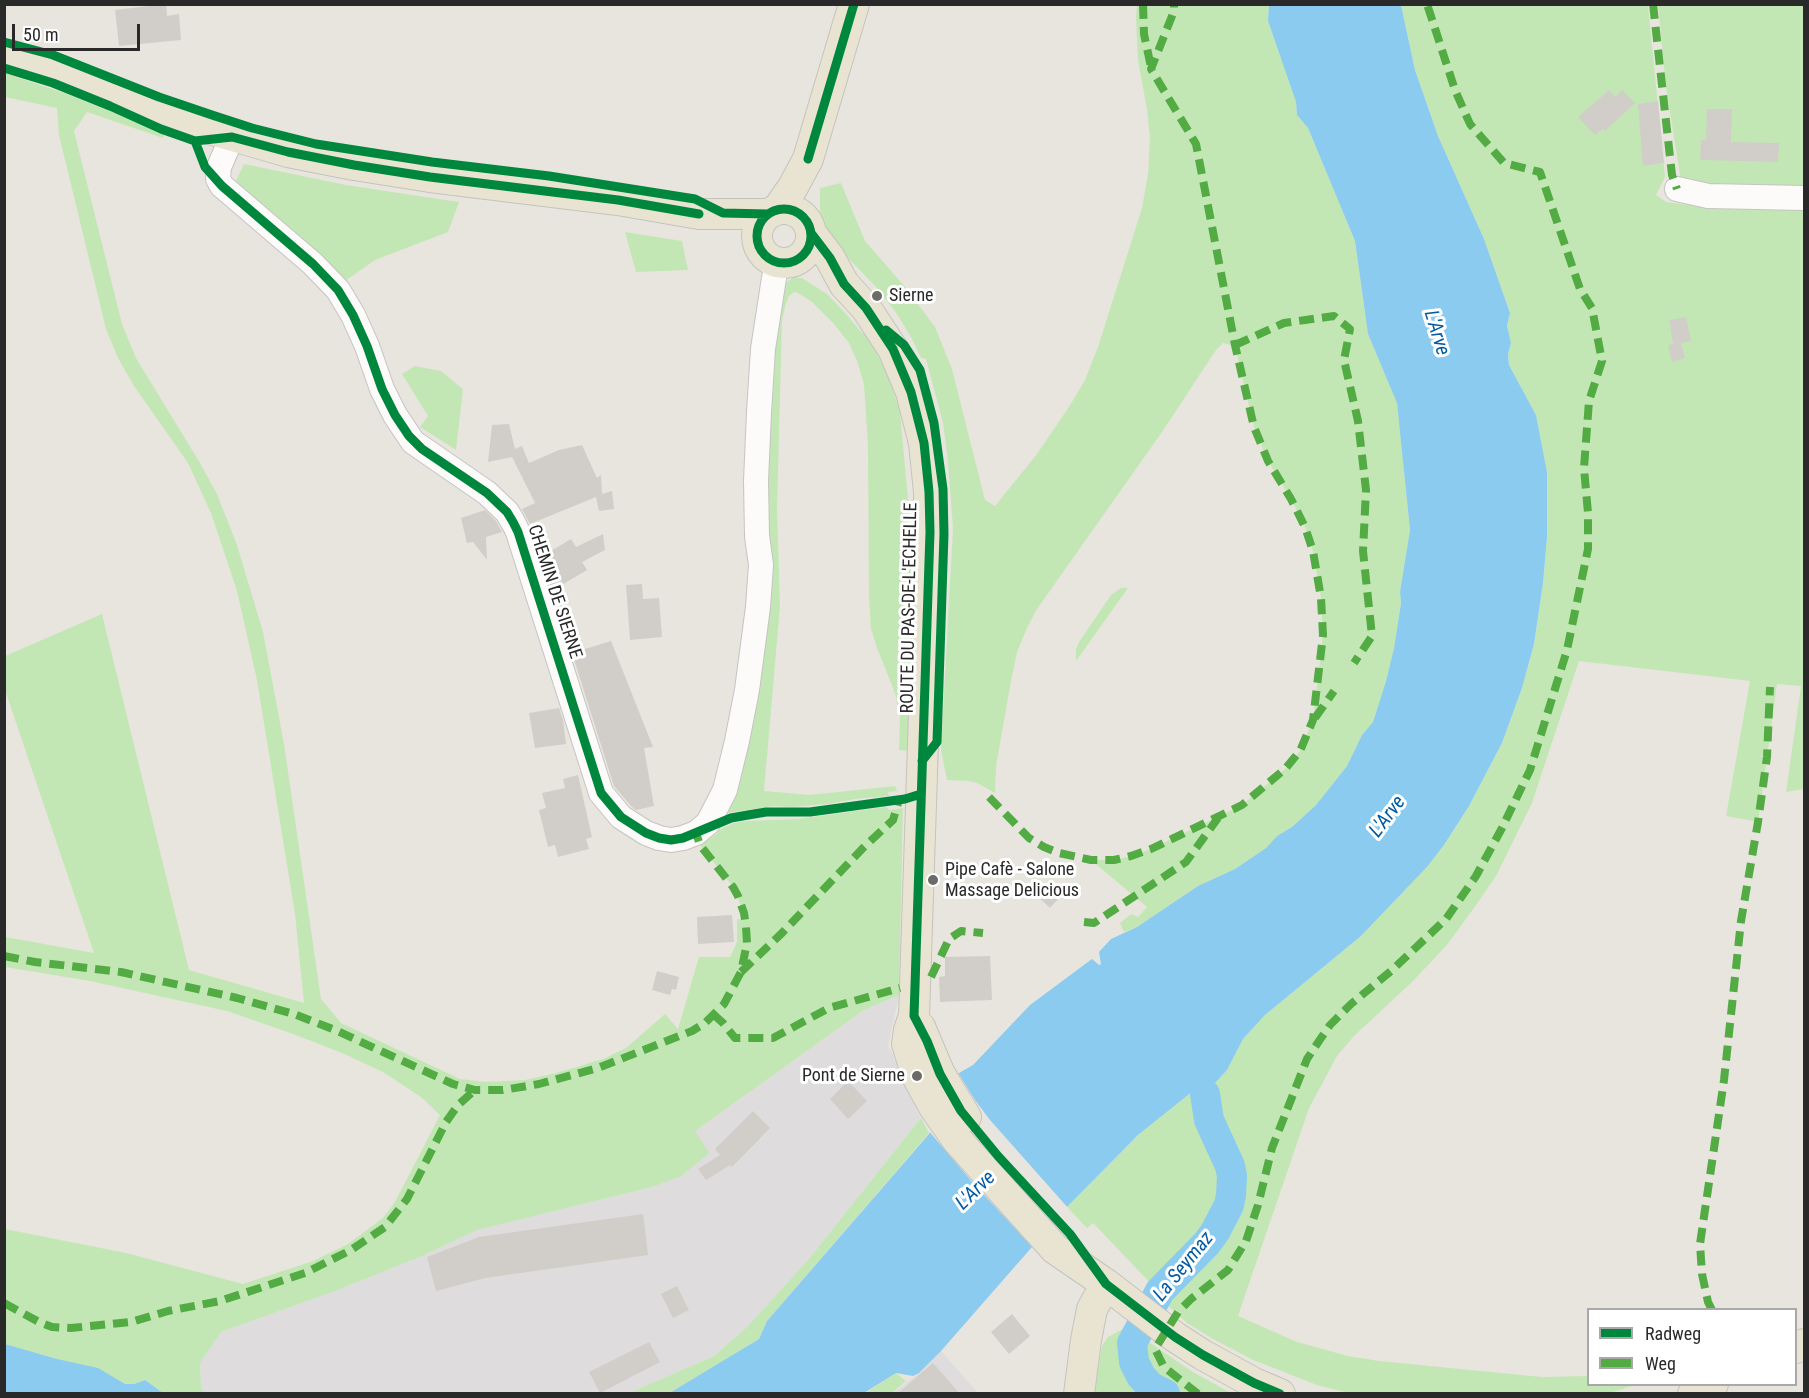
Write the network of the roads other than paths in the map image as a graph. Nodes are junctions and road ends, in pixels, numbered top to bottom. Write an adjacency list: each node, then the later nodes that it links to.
1 (854, 4): 4 (main road)
2 (4, 56): 3 (main road, ROUTE DU PAS-DE-L'ECHELLE)
3 (232, 137): 8 (main road, ROUTE DU PAS-DE-L'ECHELLE); 10 (street, CHEMIN DE SIERNE)
4 (808, 159): 7 (main road); 9 (main road)
5 (1677, 189): 6 (street)
6 (1804, 198)
7 (772, 212): 8 (main road, ROUTE DU PAS-DE-L'ECHELLE); 9 (main road); 10 (main road)
8 (699, 214): 10 (main road, ROUTE DU PAS-DE-L'ECHELLE)
9 (810, 230): 10 (main road); 11 (main road, ROUTE DU PAS-DE-L'ECHELLE)
10 (777, 260): 11 (main road, ROUTE DU PAS-DE-L'ECHELLE)
11 (844, 284): 12 (main road, ROUTE DU PAS-DE-L'ECHELLE)
12 (1113, 1290): 14 (main road); 15 (main road, ROUTE DU PAS-DE-L'ECHELLE)
13 (1710, 1386): 16 (main road)
14 (1079, 1394)
15 (1280, 1394)
16 (1692, 1394)

